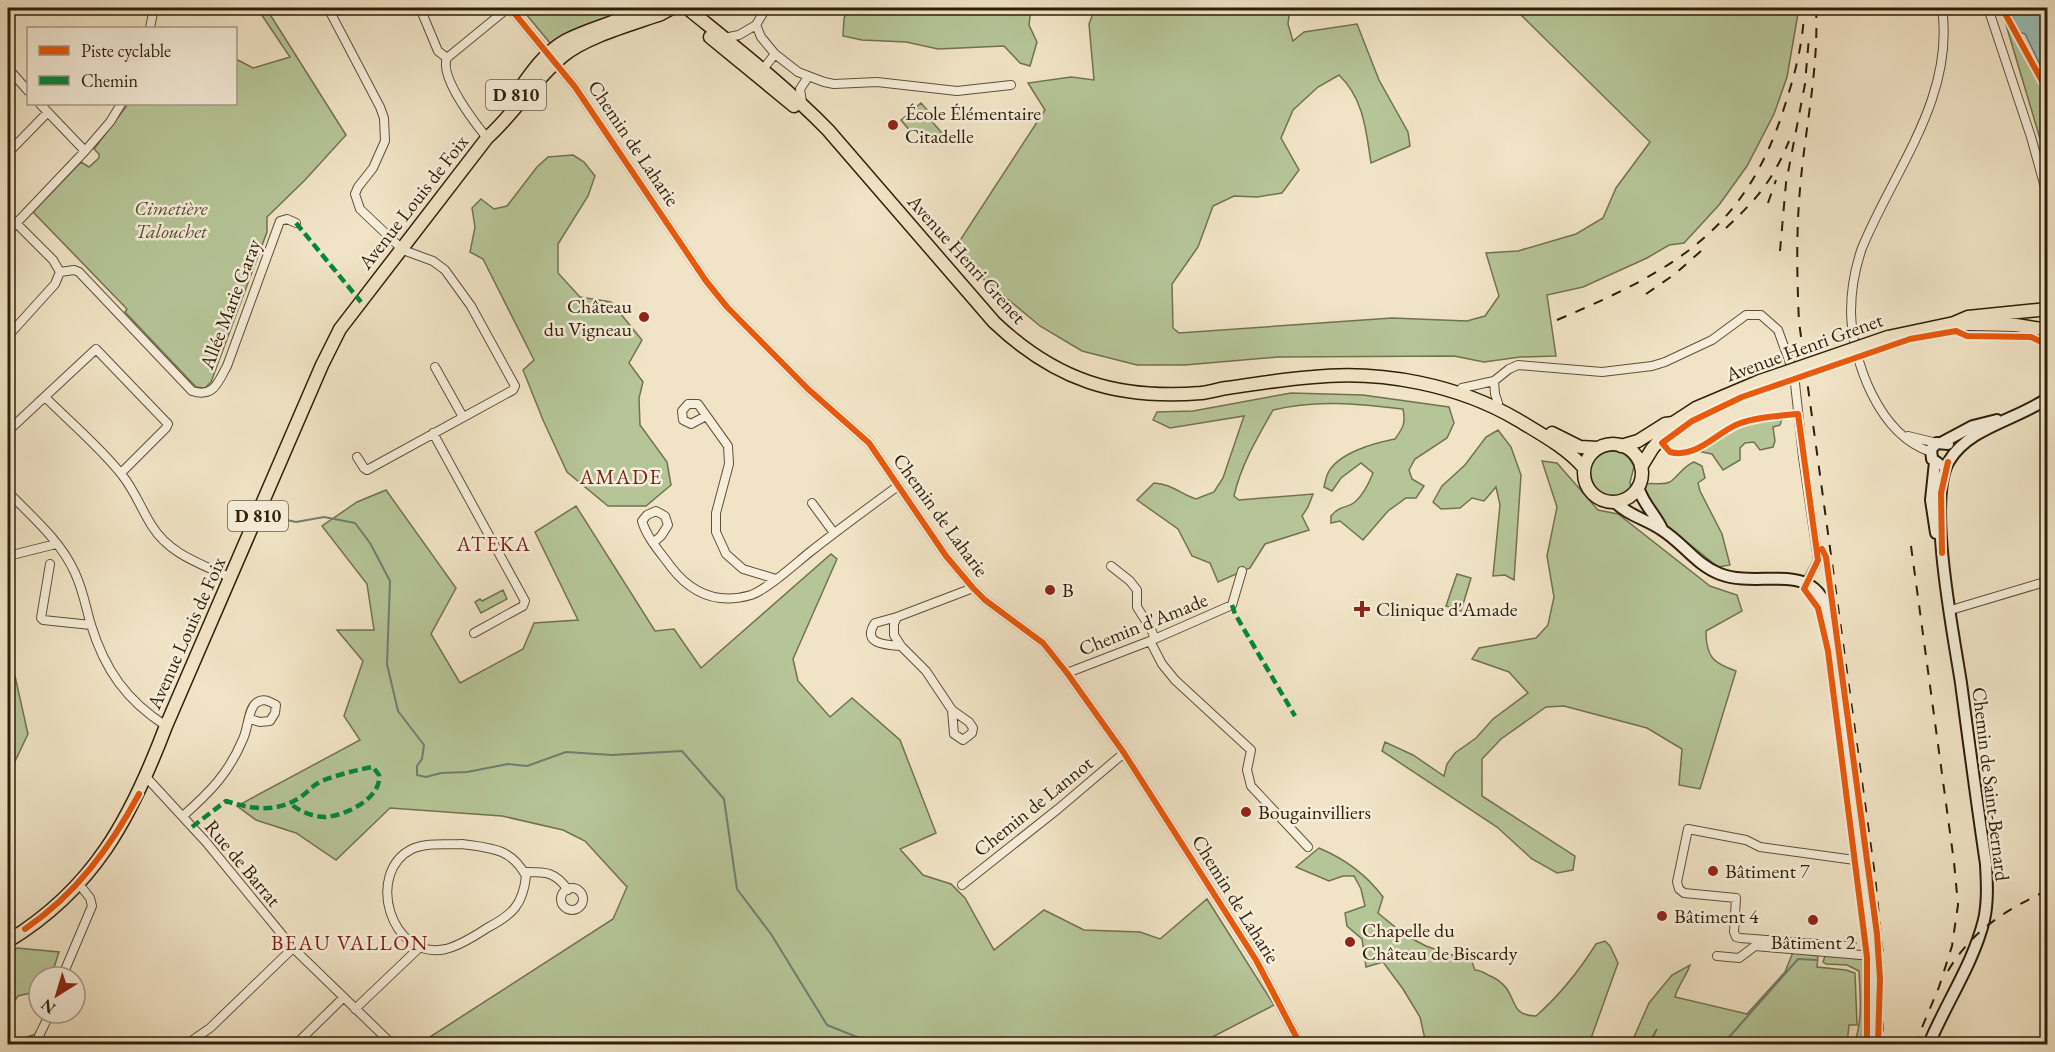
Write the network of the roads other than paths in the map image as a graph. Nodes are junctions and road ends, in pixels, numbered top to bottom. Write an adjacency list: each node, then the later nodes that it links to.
1 (154, 8): 12 (street)
2 (328, 8): 34 (street)
3 (420, 8): 15 (street)
4 (509, 8): 15 (street); 16 (street, Chemin de Laharie)
5 (642, 8): 16 (main road, Avenue Louis de Foix / D 810)
6 (672, 8): 16 (main road, Avenue Louis de Foix); 18 (main road, Avenue Henri Grenet)
7 (687, 8): 13 (main road, Avenue Henri Grenet)
8 (765, 8): 11 (street)
9 (1942, 8): 55 (street)
10 (1988, 8): 30 (street)
11 (756, 25): 13 (street); 14 (street)
12 (150, 27)
13 (724, 38): 18 (main road, Avenue Henri Grenet)
14 (775, 54): 18 (street); 19 (street)
15 (447, 58): 26 (street)
16 (551, 59): 26 (main road, Avenue Louis de Foix / D 810); 61 (street, Chemin de Laharie)
17 (8, 68): 21 (street)
18 (760, 72): 22 (main road, Avenue Henri Grenet); 27 (main road, Avenue Henri Grenet)
19 (808, 77): 20 (street); 22 (street)
20 (1011, 85)
21 (27, 90)
22 (803, 104): 27 (main road, Avenue Henri Grenet)
23 (41, 105): 25 (street)
24 (120, 105): 29 (street)
25 (48, 112): 28 (street); 29 (street)
26 (487, 138): 34 (main road, Avenue Louis de Foix / D 810)
27 (843, 148): 43 (main road, Avenue Henri Grenet)
28 (9, 150)
29 (85, 151): 31 (street)
30 (2048, 198)
31 (16, 223): 33 (street); 35 (street)
32 (296, 223): 35 (street, Allée Marie Garay)
33 (8, 232)
34 (402, 250): 49 (street); 75 (main road, Avenue Louis de Foix / D 810)
35 (60, 272): 39 (street)
36 (2048, 309): 37 (main road, Avenue Henri Grenet)
37 (1954, 323): 38 (main road, Avenue Henri Grenet); 50 (main road, Avenue Henri Grenet, bridge)
38 (2048, 330)
39 (8, 336)
40 (435, 367): 49 (street)
41 (1494, 381): 42 (street); 46 (street); 78 (street)
42 (1462, 388): 43 (main road, Avenue Henri Grenet); 46 (main road, Avenue Henri Grenet)
43 (1183, 393): 59 (main road, Avenue Henri Grenet)
44 (45, 397): 51 (street); 60 (street); 60 (street)
45 (2048, 398): 48 (main road)
46 (1498, 403): 54 (main road, Avenue Henri Grenet)
47 (706, 416): 76 (street)
48 (2015, 416): 55 (main road); 57 (main road)
49 (463, 417): 52 (street)
50 (1673, 423): 53 (main road, Avenue Henri Grenet); 58 (main road, Avenue Henri Grenet)
51 (8, 431)
52 (433, 433): 56 (street); 83 (street)
53 (1621, 446): 54 (main road); 58 (main road)
54 (1599, 448): 59 (main road)
55 (1936, 450): 57 (main road); 57 (main road); 70 (main road, Chemin de Saint-Bernard)
56 (357, 457)
57 (1950, 459): 70 (main road, Chemin de Saint-Bernard)
58 (1641, 467): 62 (main road)
59 (1584, 468): 64 (main road)
60 (121, 473): 75 (street)
61 (898, 486): 67 (street); 79 (street, Chemin de Laharie)
62 (1638, 487): 64 (main road); 66 (main road)
63 (8, 492): 69 (street)
64 (1616, 502): 66 (main road)
65 (813, 503): 67 (street)
66 (1662, 529): 78 (main road)
67 (834, 533): 76 (street)
68 (653, 543): 76 (street)
69 (57, 544): 71 (street); 82 (street)
70 (1942, 553): 80 (main road, Chemin de Saint-Bernard)
71 (8, 556)
72 (50, 564): 82 (street)
73 (1111, 566): 84 (street)
74 (1242, 571): 84 (street, Chemin d'Amade)
75 (231, 578): 89 (main road, Avenue Louis de Foix / D 810)
76 (776, 579)
77 (2048, 581): 80 (street)
78 (1806, 583): 94 (main road)
79 (973, 588): 81 (street); 86 (street, Chemin de Laharie)
80 (1950, 610): 115 (main road, Chemin de Saint-Bernard)
81 (897, 617): 85 (street); 85 (street)
82 (91, 625): 89 (street)
83 (474, 633)
84 (1152, 640): 86 (street, Chemin d'Amade); 93 (street)
85 (901, 646): 87 (street)
86 (1067, 673): 90 (street, Chemin de Laharie)
87 (952, 711)
88 (250, 719): 92 (street)
89 (166, 726): 91 (main road, Avenue Louis de Foix / D 810)
90 (1124, 753): 97 (street, Chemin de Lannot); 113 (street, Chemin de Laharie)
91 (147, 778): 92 (street, Rue de Barrat); 96 (main road, Avenue Louis de Foix / D 810)
92 (183, 816): 101 (street, Rue de Barrat)
93 (1308, 847)
94 (1862, 861): 100 (street); 104 (main road)
95 (524, 872): 98 (street); 102 (street); 102 (street)
96 (79, 884): 99 (main road, Avenue Louis de Foix / D 810); 105 (street)
97 (962, 885)
98 (568, 890)
99 (8, 941)
100 (1852, 945)
101 (293, 948): 106 (street, Rue de Barrat); 110 (street)
102 (419, 948): 107 (street)
103 (1717, 956): 104 (street)
104 (1873, 956): 114 (main road)
105 (67, 965)
106 (343, 998): 107 (street, Rue de Barrat); 111 (street)
107 (355, 1009): 112 (street, Rue de Barrat)
108 (44, 1025): 109 (street)
109 (39, 1036)
110 (187, 1044)
111 (296, 1044)
112 (392, 1044)
113 (1300, 1044)
114 (1873, 1044)
115 (1929, 1044)

